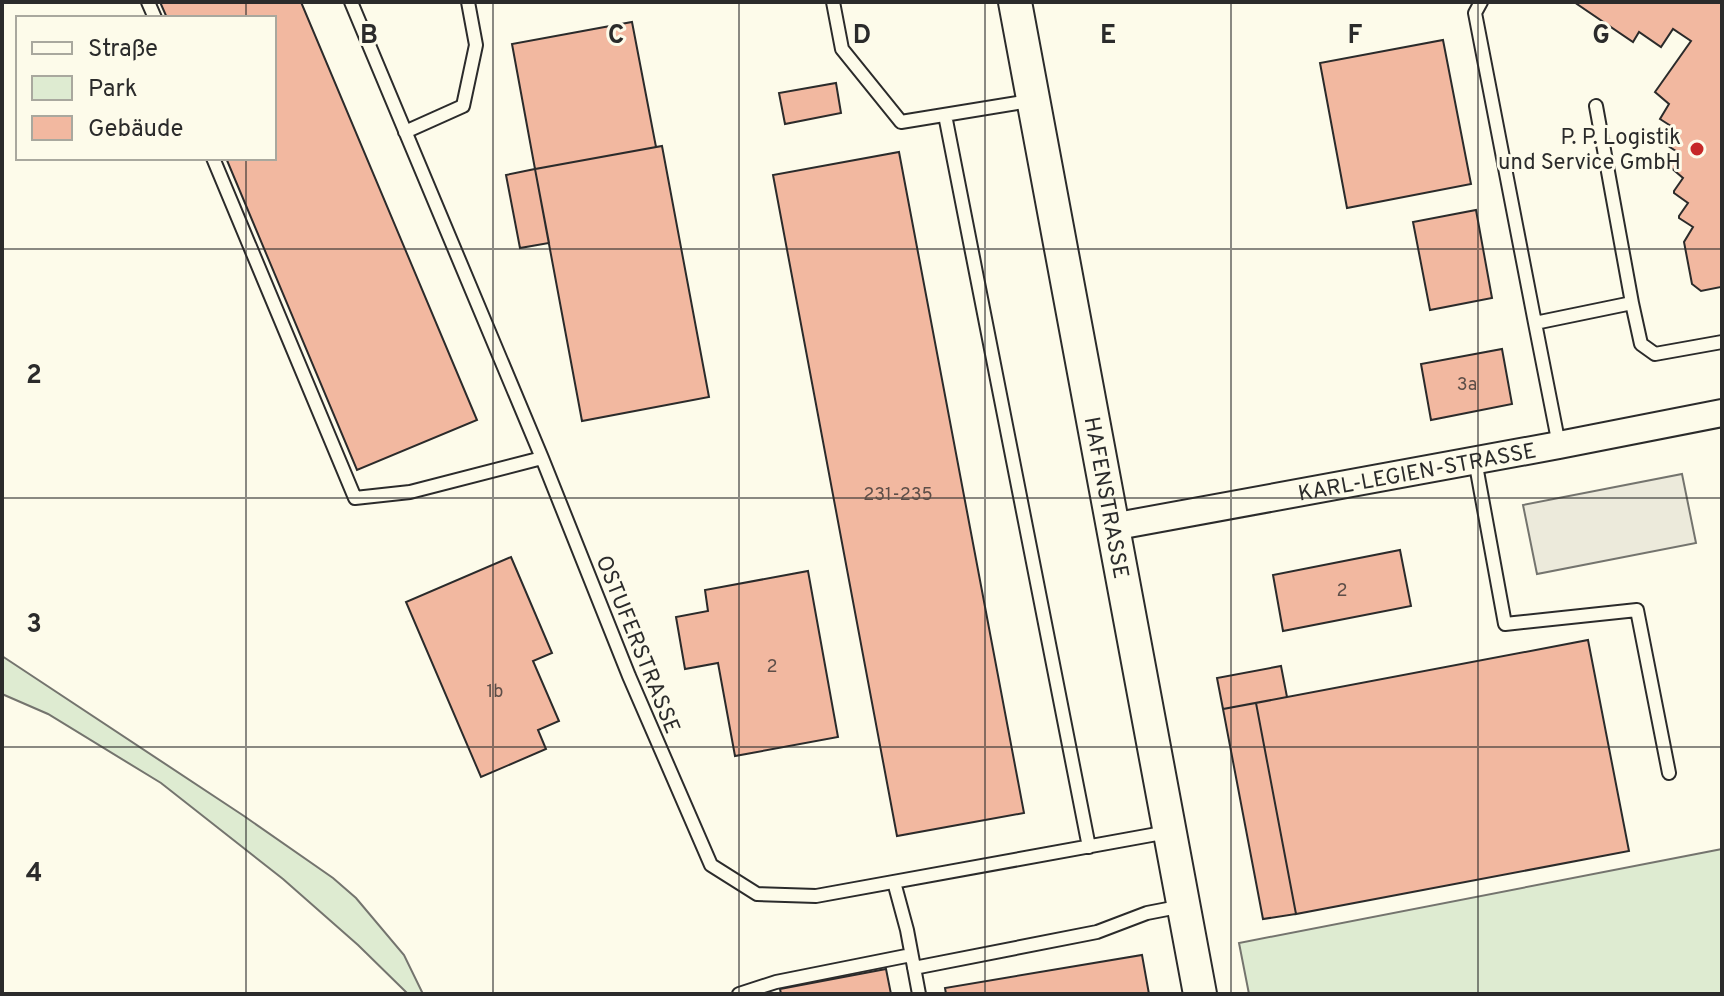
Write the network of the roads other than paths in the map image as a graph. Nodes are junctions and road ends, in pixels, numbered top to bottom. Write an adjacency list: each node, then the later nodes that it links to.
1 (351, 2): 9 (lane, OSTUFERSTRASSE)
2 (468, 2): 9 (lane)
3 (833, 2): 8 (lane)
4 (1015, 2): 6 (street, HAFENSTRASSE)
5 (1481, 2): 12 (lane)
6 (1033, 100): 8 (lane); 18 (street, HAFENSTRASSE)
7 (1596, 106): 11 (lane)
8 (945, 115): 21 (lane)
9 (405, 132): 16 (lane, OSTUFERSTRASSE)
10 (214, 160): 16 (lane)
11 (1632, 303): 12 (lane); 13 (lane)
12 (1535, 323): 15 (lane)
13 (1722, 342)
14 (1722, 413): 15 (street, KARL-LEGIEN-STRASSE)
15 (1559, 445): 17 (street, KARL-LEGIEN-STRASSE)
16 (542, 458): 22 (lane, OSTUFERSTRASSE)
17 (1475, 460): 18 (street, KARL-LEGIEN-STRASSE); 19 (lane)
18 (1112, 527): 20 (street, HAFENSTRASSE)
19 (1669, 773)
20 (1168, 832): 21 (lane, OSTUFERSTRASSE); 23 (street, HAFENSTRASSE)
21 (1089, 847): 22 (lane, OSTUFERSTRASSE)
22 (894, 882): 24 (lane)
23 (1183, 906): 24 (lane); 27 (street, HAFENSTRASSE)
24 (913, 962): 25 (lane); 26 (lane)
25 (739, 994)
26 (919, 994)
27 (1200, 994)

